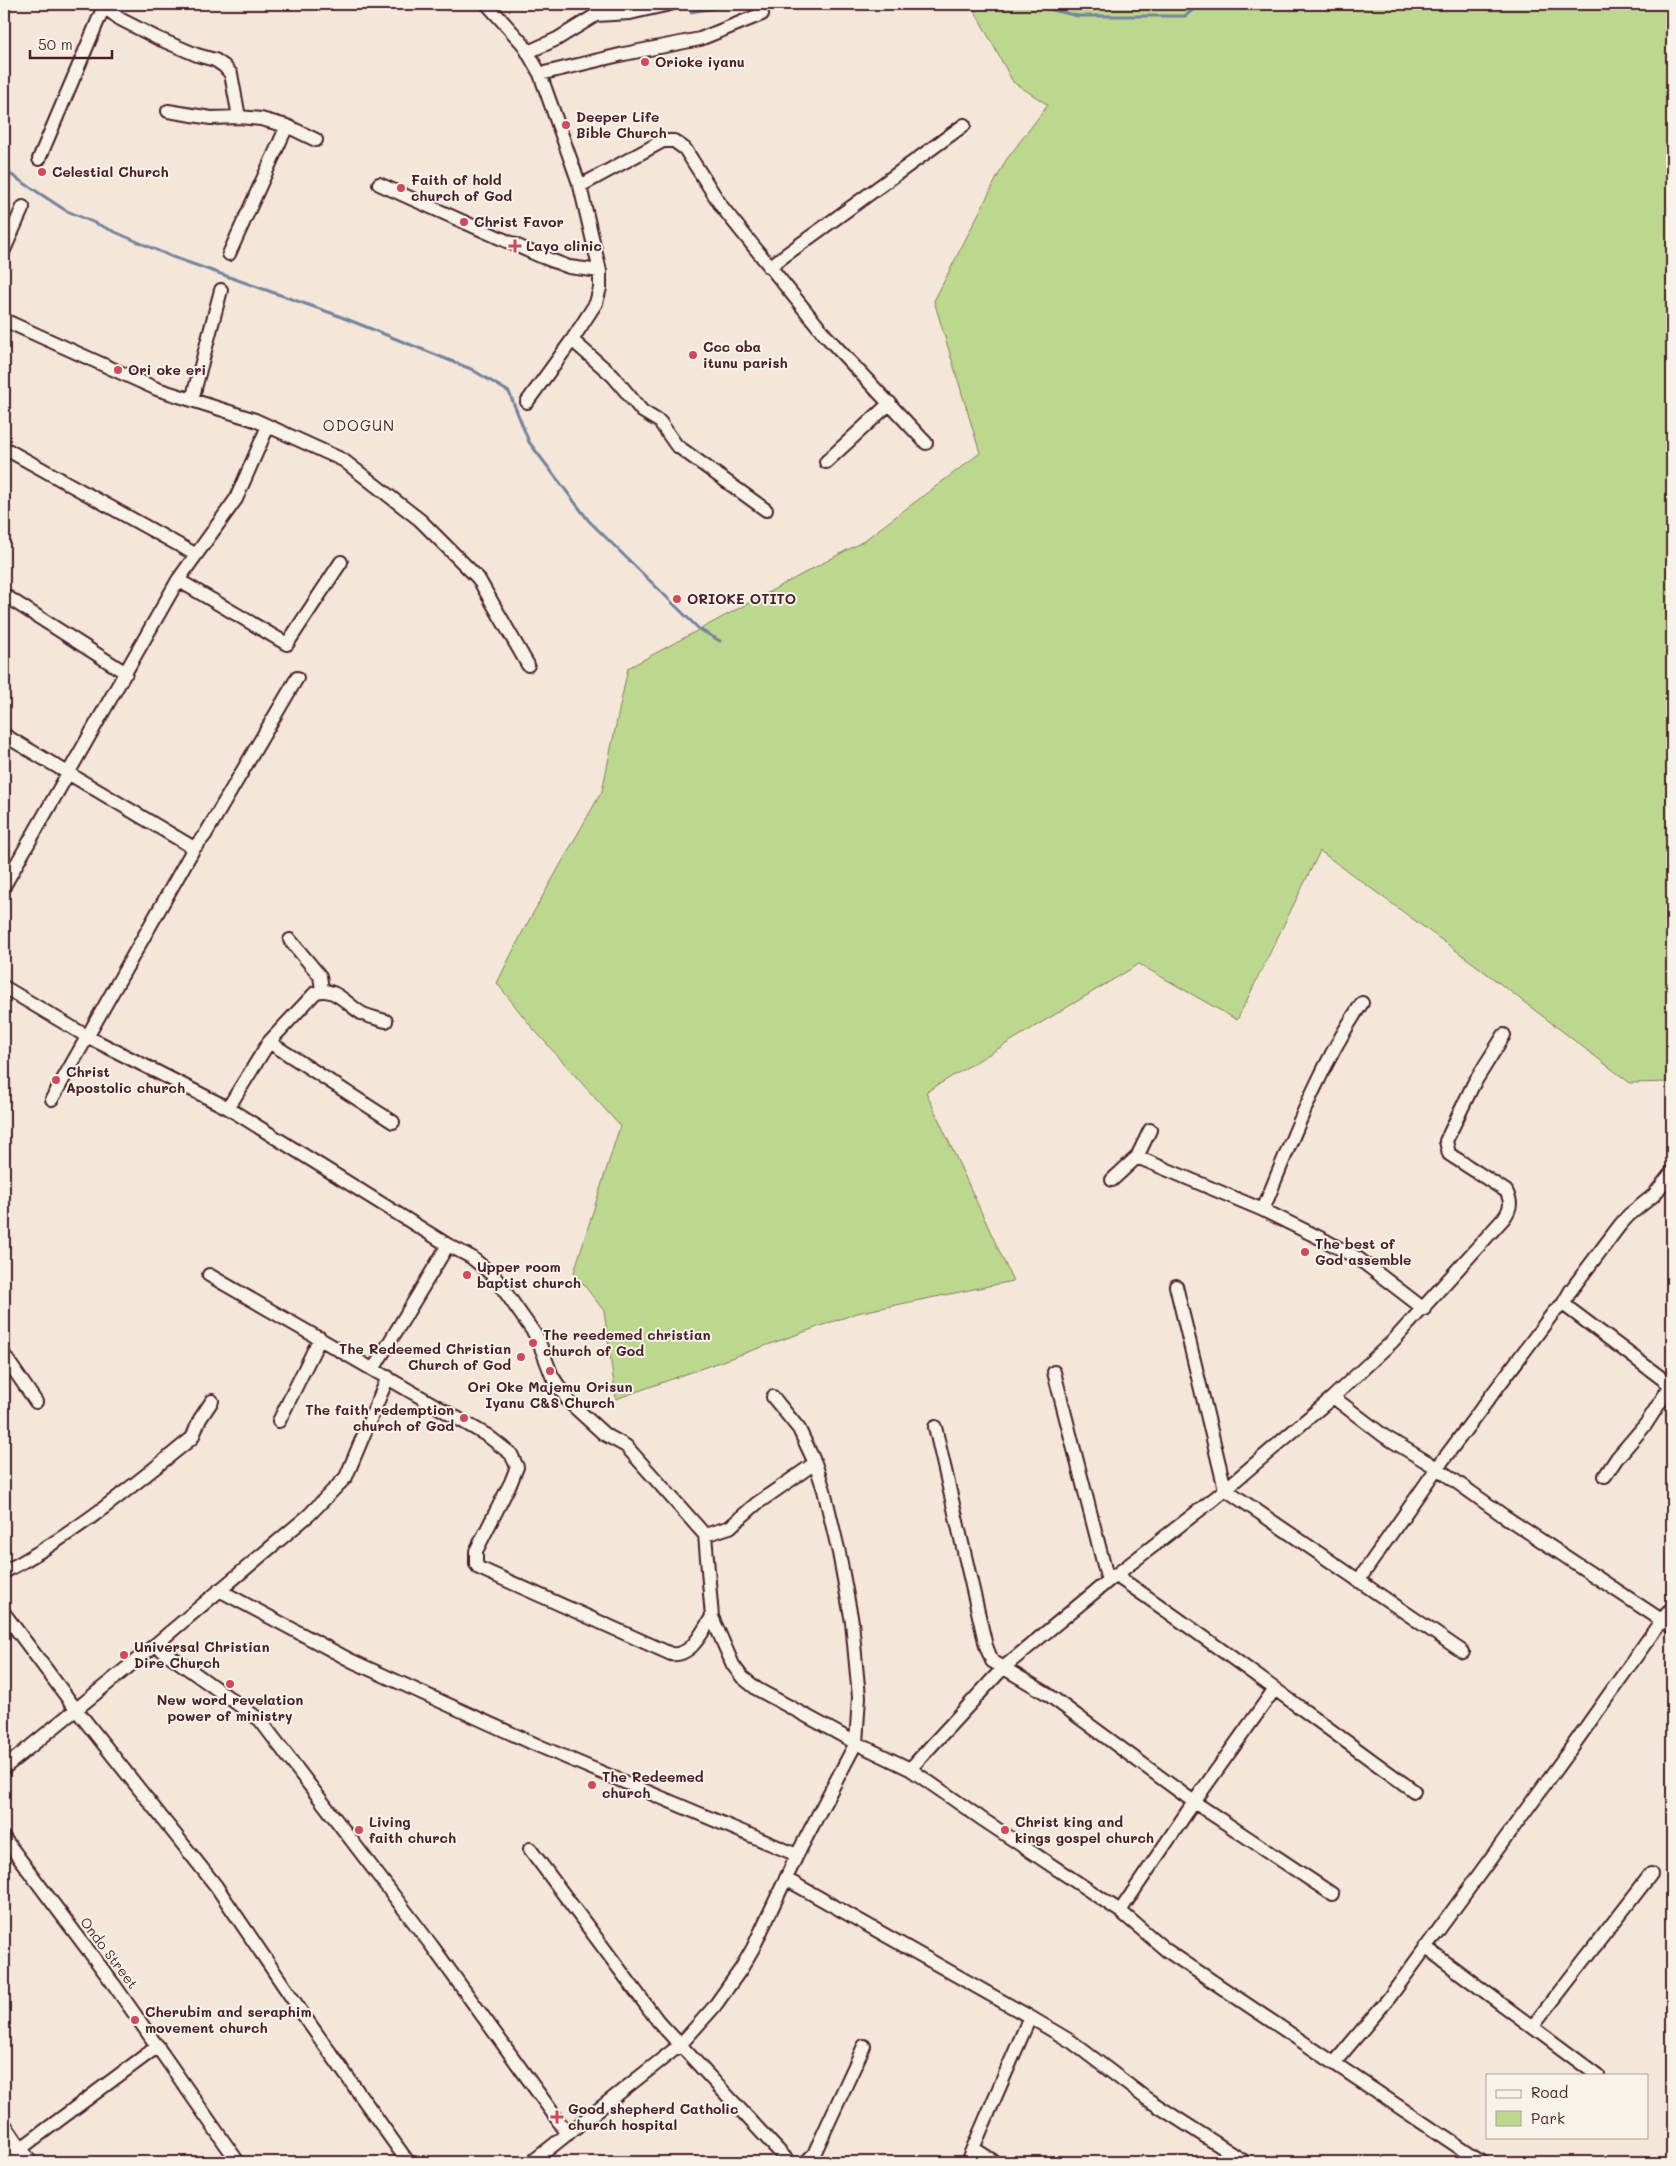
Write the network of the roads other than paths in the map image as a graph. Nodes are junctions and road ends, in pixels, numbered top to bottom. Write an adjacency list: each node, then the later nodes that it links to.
1 (670, 4): 5 (street)
2 (105, 5): 8 (street); 12 (street)
3 (494, 6): 5 (street)
4 (762, 14): 6 (street)
5 (528, 52): 6 (street)
6 (540, 74): 14 (street)
7 (168, 112): 8 (street)
8 (239, 116): 10 (street)
9 (964, 125): 18 (street)
10 (287, 126): 11 (street); 17 (street)
11 (316, 140)
12 (39, 159)
13 (379, 184): 19 (street)
14 (580, 186): 18 (street); 19 (street)
15 (24, 207): 16 (street)
16 (4, 250)
17 (229, 254)
18 (769, 267): 25 (street)
19 (600, 271): 22 (street)
20 (221, 290): 23 (street)
21 (4, 320): 23 (street)
22 (572, 340): 24 (street); 30 (street)
23 (192, 400): 26 (street)
24 (527, 402)
25 (890, 403): 27 (street); 29 (street)
26 (268, 426): 31 (street); 35 (street)
27 (926, 443)
28 (4, 448): 31 (street)
29 (826, 462)
30 (766, 510)
31 (195, 554): 33 (street)
32 (341, 562): 33 (street)
33 (178, 580): 36 (street)
34 (4, 595): 36 (street)
35 (528, 665)
36 (126, 673): 39 (street)
37 (297, 678): 40 (street)
38 (4, 735): 39 (street)
39 (66, 774): 40 (street); 41 (street)
40 (194, 848): 48 (street)
41 (4, 886)
42 (290, 940): 44 (street)
43 (4, 987): 48 (street)
44 (322, 989): 46 (street); 49 (street)
45 (1362, 1003): 57 (street)
46 (386, 1021)
47 (1504, 1036): 62 (street)
48 (88, 1037): 50 (street); 51 (street)
49 (269, 1042): 51 (street); 52 (street)
50 (52, 1099)
51 (228, 1108): 58 (street)
52 (392, 1122)
53 (1150, 1130): 54 (street)
54 (1137, 1157): 56 (street); 57 (street)
55 (1672, 1172): 61 (street)
56 (1112, 1180)
57 (1263, 1210): 62 (street)
58 (448, 1245): 65 (street); 79 (street)
59 (209, 1275): 63 (street)
60 (1176, 1286): 78 (street)
61 (1563, 1304): 68 (street); 76 (street)
62 (1424, 1309): 70 (street)
63 (320, 1338): 65 (street); 73 (street)
64 (4, 1355): 72 (street)
65 (374, 1368): 67 (street)
66 (1054, 1372): 81 (street)
67 (388, 1377): 83 (street); 86 (street)
68 (1671, 1385): 77 (street)
69 (773, 1397): 75 (street)
70 (1333, 1397): 76 (street); 78 (street)
71 (212, 1401): 80 (street)
72 (36, 1402)
73 (279, 1421)
74 (935, 1427): 90 (street)
75 (815, 1463): 79 (street); 93 (street)
76 (1437, 1468): 82 (street); 87 (street)
77 (1605, 1476)
78 (1225, 1489): 81 (street); 82 (street)
79 (704, 1536): 86 (street)
80 (4, 1572)
81 (1111, 1578): 90 (street); 91 (street)
82 (1358, 1581): 89 (street)
83 (219, 1590): 88 (street); 100 (street)
84 (1672, 1608): 87 (street)
85 (4, 1613): 92 (street)
86 (712, 1617): 93 (street)
87 (1667, 1624): 105 (street)
88 (155, 1644): 92 (street); 114 (street)
89 (1462, 1652)
90 (1003, 1668): 95 (street); 97 (street)
91 (1274, 1690): 96 (street); 97 (street)
92 (75, 1708): 94 (street); 119 (street)
93 (856, 1742): 95 (street); 100 (street)
94 (4, 1768)
95 (910, 1769): 104 (street)
96 (1414, 1790)
97 (1194, 1802): 103 (street); 104 (street)
98 (4, 1838): 108 (street, Ondo Street)
99 (530, 1849): 109 (street)
100 (797, 1855): 102 (street)
101 (1650, 1874): 107 (street)
102 (786, 1879): 106 (street); 109 (street)
103 (1332, 1894)
104 (1120, 1911): 111 (street)
105 (1425, 1947): 107 (street); 111 (street)
106 (1030, 2017): 115 (street); 125 (street)
107 (1533, 2026): 112 (street)
108 (158, 2046): 116 (street); 118 (street, Ondo Street)
109 (680, 2046): 114 (street); 121 (street)
110 (864, 2046): 122 (street)
111 (1335, 2062): 126 (street)
112 (1596, 2074)
113 (4, 2128): 116 (street)
114 (568, 2134): 120 (street)
115 (973, 2148): 123 (street); 124 (street)
116 (23, 2157): 117 (street)
117 (4, 2161)
118 (238, 2162)
119 (408, 2162)
120 (532, 2162)
121 (789, 2162)
122 (806, 2162)
123 (967, 2162)
124 (995, 2162)
125 (1245, 2162)
126 (1481, 2162)

